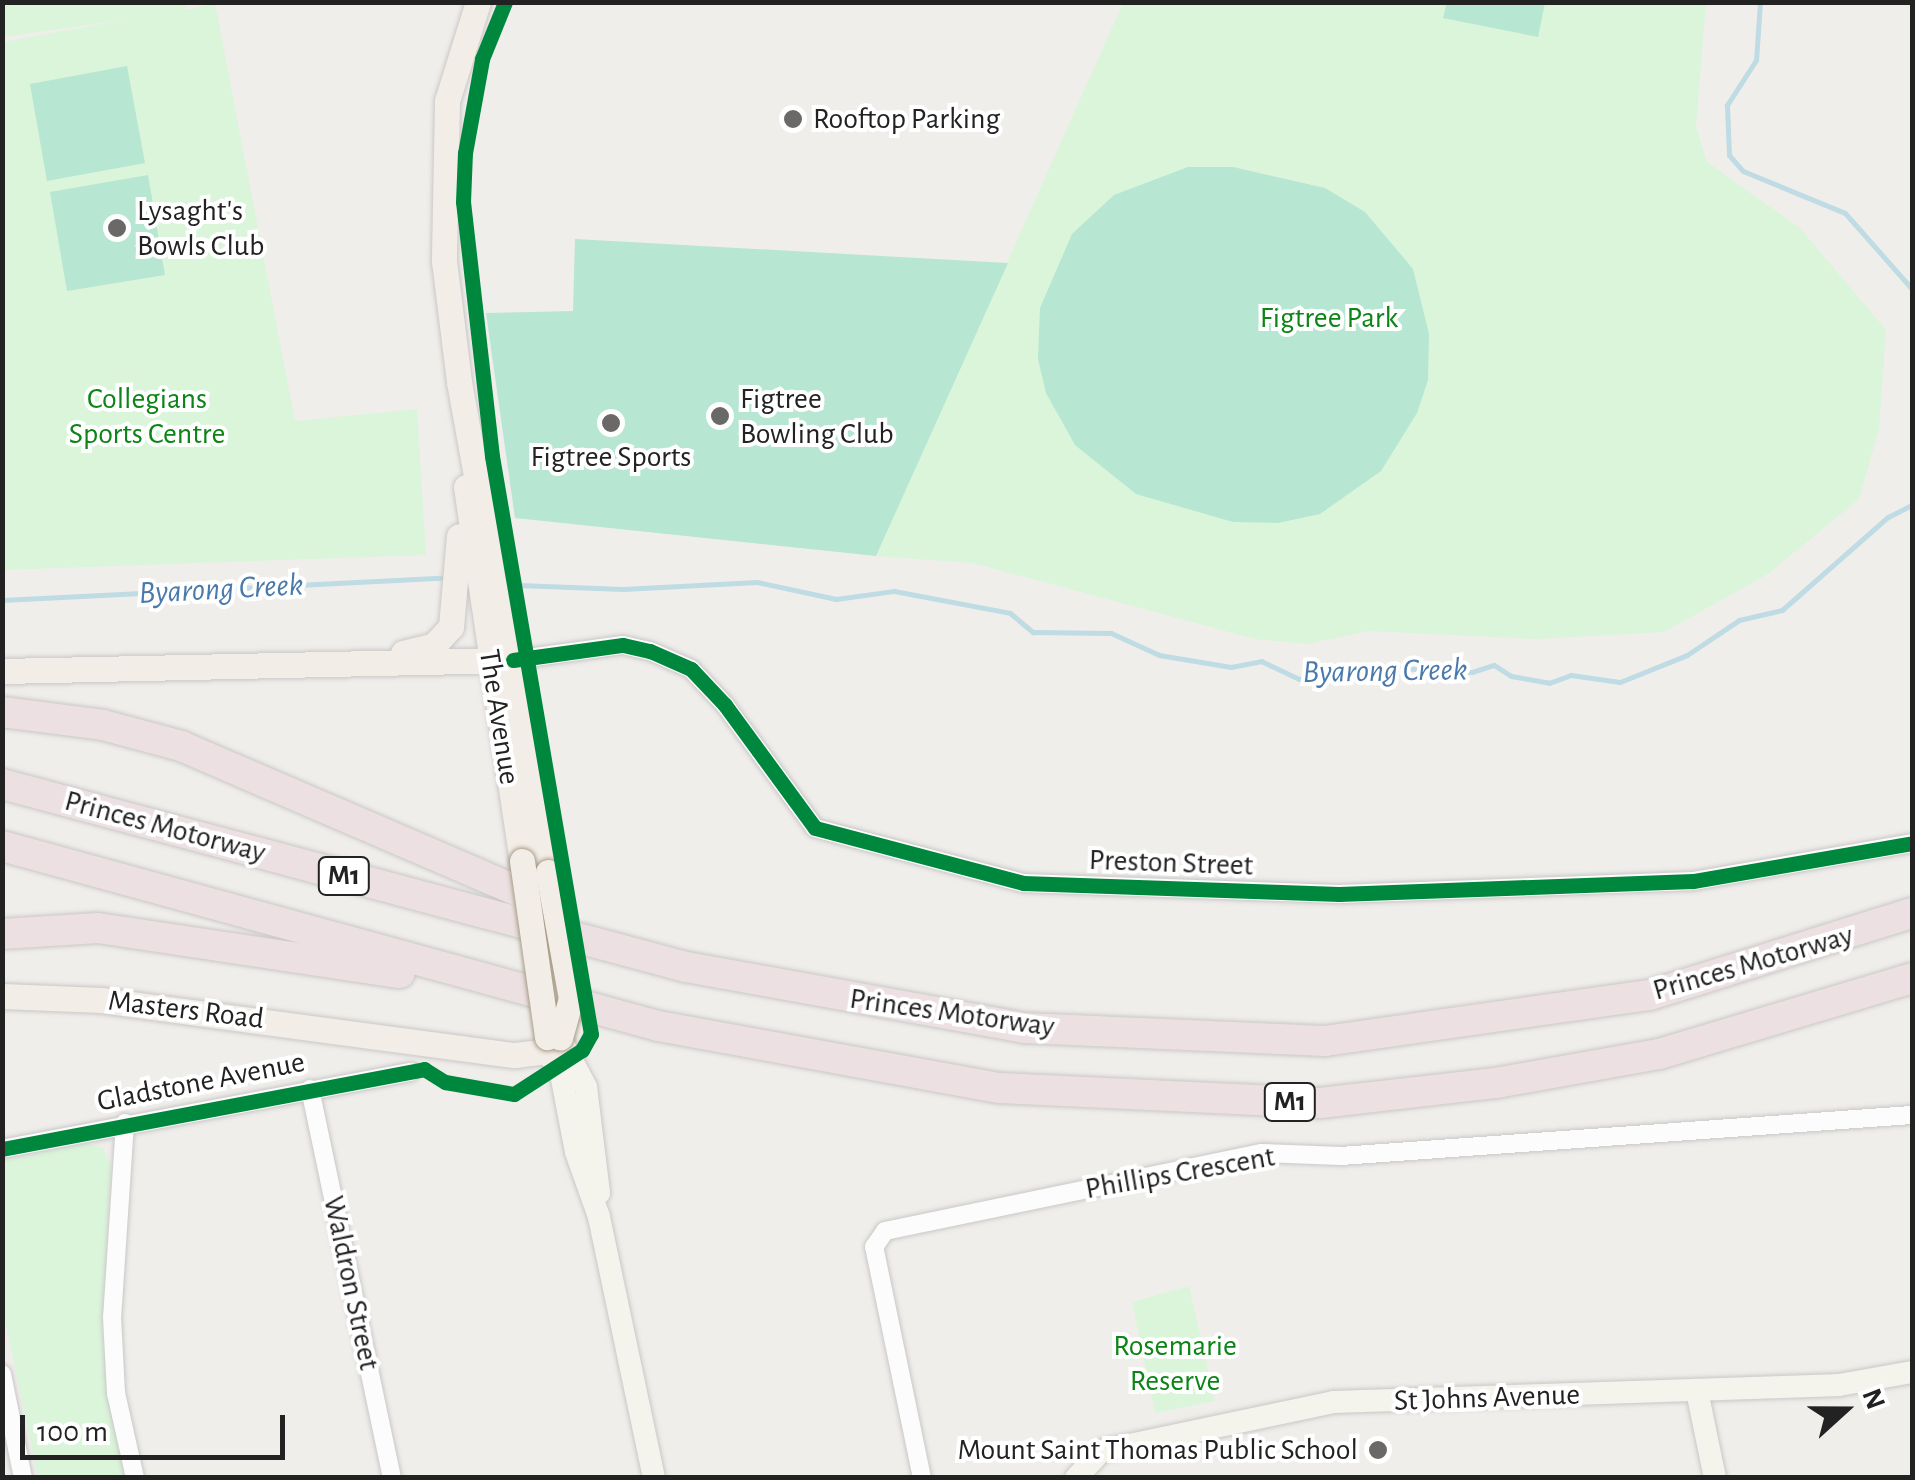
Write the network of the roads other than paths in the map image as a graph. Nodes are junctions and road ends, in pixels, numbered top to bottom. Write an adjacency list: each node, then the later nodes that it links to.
1 (478, 2): 2 (main road, The Avenue)
2 (459, 382): 3 (main road); 4 (main road, The Avenue)
3 (358, 660): 4 (main road); 5 (main road)
4 (502, 661): 8 (street, Preston Street); 16 (main road, The Avenue, bridge); 16 (main road, The Avenue, bridge)
5 (2, 671)
6 (2, 712): 12 (highway)
7 (2, 784): 12 (highway, Princes Motorway / M1)
8 (1912, 843)
9 (2, 846): 15 (highway, Princes Motorway / M1)
10 (1912, 913): 12 (highway, Princes Motorway / M1)
11 (2, 934): 15 (highway)
12 (686, 968)
13 (1912, 978): 15 (highway, Princes Motorway / M1)
14 (2, 996): 16 (main road, Masters Road)
15 (658, 1026)
16 (555, 1041): 28 (street, The Avenue)
17 (412, 1072): 18 (street, Gladstone Avenue)
18 (310, 1089): 20 (street, Gladstone Avenue); 27 (street, Waldron Street)
19 (1912, 1114): 29 (street, Phillips Crescent)
20 (124, 1123): 21 (street, Gladstone Avenue); 26 (street)
21 (2, 1150)
22 (1912, 1372): 24 (street, St Johns Avenue)
23 (2, 1374): 25 (street)
24 (1697, 1391): 30 (street, St Johns Avenue); 31 (street)
25 (23, 1478)
26 (135, 1478)
27 (392, 1478)
28 (654, 1478)
29 (922, 1478)
30 (1076, 1478)
31 (1715, 1478)

